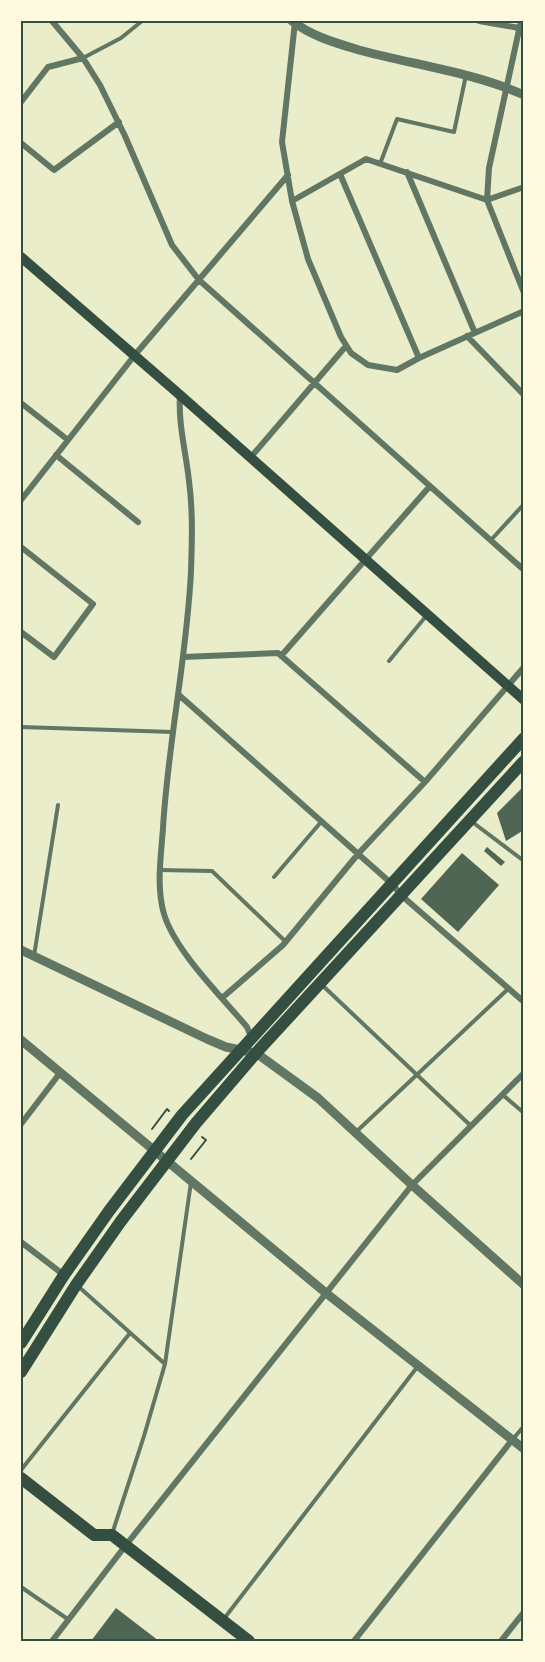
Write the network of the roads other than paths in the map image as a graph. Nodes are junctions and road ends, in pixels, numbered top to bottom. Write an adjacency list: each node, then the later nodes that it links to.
1 (52, 21): 6 (street)
2 (142, 21): 6 (lane)
3 (479, 21): 5 (street)
4 (294, 22): 7 (street); 16 (street)
5 (520, 25): 8 (street)
6 (83, 58): 10 (street); 11 (street)
7 (466, 75): 8 (street); 13 (lane)
8 (507, 87): 9 (street); 18 (street)
9 (524, 95)
10 (21, 102)
11 (118, 122): 12 (street); 21 (street)
12 (21, 143)
13 (380, 164): 14 (street); 15 (street)
14 (407, 172): 18 (street); 24 (street)
15 (340, 174): 19 (street); 28 (street)
16 (288, 175): 19 (street); 21 (street)
17 (524, 187): 18 (street)
18 (487, 200): 22 (street)
19 (292, 201): 26 (street)
20 (21, 257): 27 (main road)
21 (199, 280): 27 (street); 29 (street)
22 (524, 293)
23 (524, 311): 24 (street)
24 (475, 333): 25 (street)
25 (467, 336): 28 (street); 31 (street)
26 (346, 346): 28 (street); 29 (street)
27 (134, 356): 30 (main road); 33 (street)
28 (419, 358)
29 (316, 384): 35 (street); 36 (street)
30 (180, 395): 35 (main road); 47 (street)
31 (524, 395)
32 (21, 403): 33 (street)
33 (68, 440): 34 (street)
34 (56, 455): 37 (street); 39 (street)
35 (251, 457): 42 (main road)
36 (430, 486): 40 (street); 42 (street)
37 (21, 500)
38 (524, 504): 40 (lane)
39 (138, 522)
40 (491, 540): 43 (street)
41 (21, 547): 45 (street)
42 (365, 559): 44 (main road); 46 (street)
43 (524, 570)
44 (427, 614): 48 (lane); 50 (main road)
45 (21, 632)
46 (281, 656): 47 (street); 57 (street)
47 (183, 657): 51 (street)
48 (389, 662)
49 (524, 667): 50 (street)
50 (507, 685): 52 (main road); 57 (street)
51 (179, 695): 54 (street); 60 (street)
52 (524, 700)
53 (21, 727): 54 (lane)
54 (174, 732): 63 (street)
55 (524, 738): 65 (main road)
56 (524, 761): 59 (main road)
57 (425, 782): 61 (street)
58 (58, 805): 69 (lane)
59 (470, 820): 62 (lane); 66 (main road)
60 (322, 821): 61 (street); 64 (lane)
61 (358, 854): 65 (street); 67 (street)
62 (523, 858)
63 (160, 870): 67 (lane); 72 (street)
64 (274, 876)
65 (392, 884): 66 (street); 74 (main road)
66 (402, 896): 70 (main road); 71 (street)
67 (286, 942): 72 (street)
68 (21, 950): 69 (street)
69 (34, 957): 76 (street)
70 (320, 984): 77 (main road); 80 (lane)
71 (508, 988): 73 (street); 80 (lane)
72 (222, 998): 74 (street)
73 (524, 1002)
74 (252, 1039): 76 (main road); 77 (street)
75 (21, 1040): 79 (street)
76 (241, 1051): 77 (street); 86 (main road)
77 (256, 1053): 85 (street); 87 (main road)
78 (524, 1073): 81 (street)
79 (60, 1074): 83 (street); 86 (street)
80 (416, 1074): 84 (lane); 85 (lane)
81 (502, 1095): 82 (lane); 84 (street)
82 (524, 1113)
83 (21, 1124)
84 (471, 1126): 89 (street)
85 (356, 1132): 89 (street)
86 (154, 1150): 87 (street); 91 (main road)
87 (166, 1160): 88 (street); 92 (main road)
88 (192, 1182): 94 (street); 97 (lane)
89 (412, 1185): 93 (street); 94 (street)
90 (21, 1242): 91 (street)
91 (64, 1275): 96 (main road)
92 (76, 1285): 95 (lane); 99 (main road)
93 (524, 1285)
94 (326, 1293): 98 (street); 106 (street)
95 (130, 1333): 97 (lane); 103 (lane)
96 (21, 1343)
97 (165, 1364): 105 (lane)
98 (418, 1365): 101 (street); 110 (lane)
99 (21, 1372)
100 (524, 1426): 101 (lane)
101 (512, 1440): 102 (street); 113 (street)
102 (524, 1449)
103 (21, 1470)
104 (21, 1478): 105 (main road)
105 (112, 1535): 106 (main road)
106 (126, 1545): 109 (street); 110 (main road)
107 (21, 1587): 109 (lane)
108 (524, 1612): 114 (street)
109 (69, 1620): 111 (street)
110 (223, 1620): 112 (main road)
111 (52, 1641)
112 (249, 1641)
113 (354, 1641)
114 (501, 1641)

